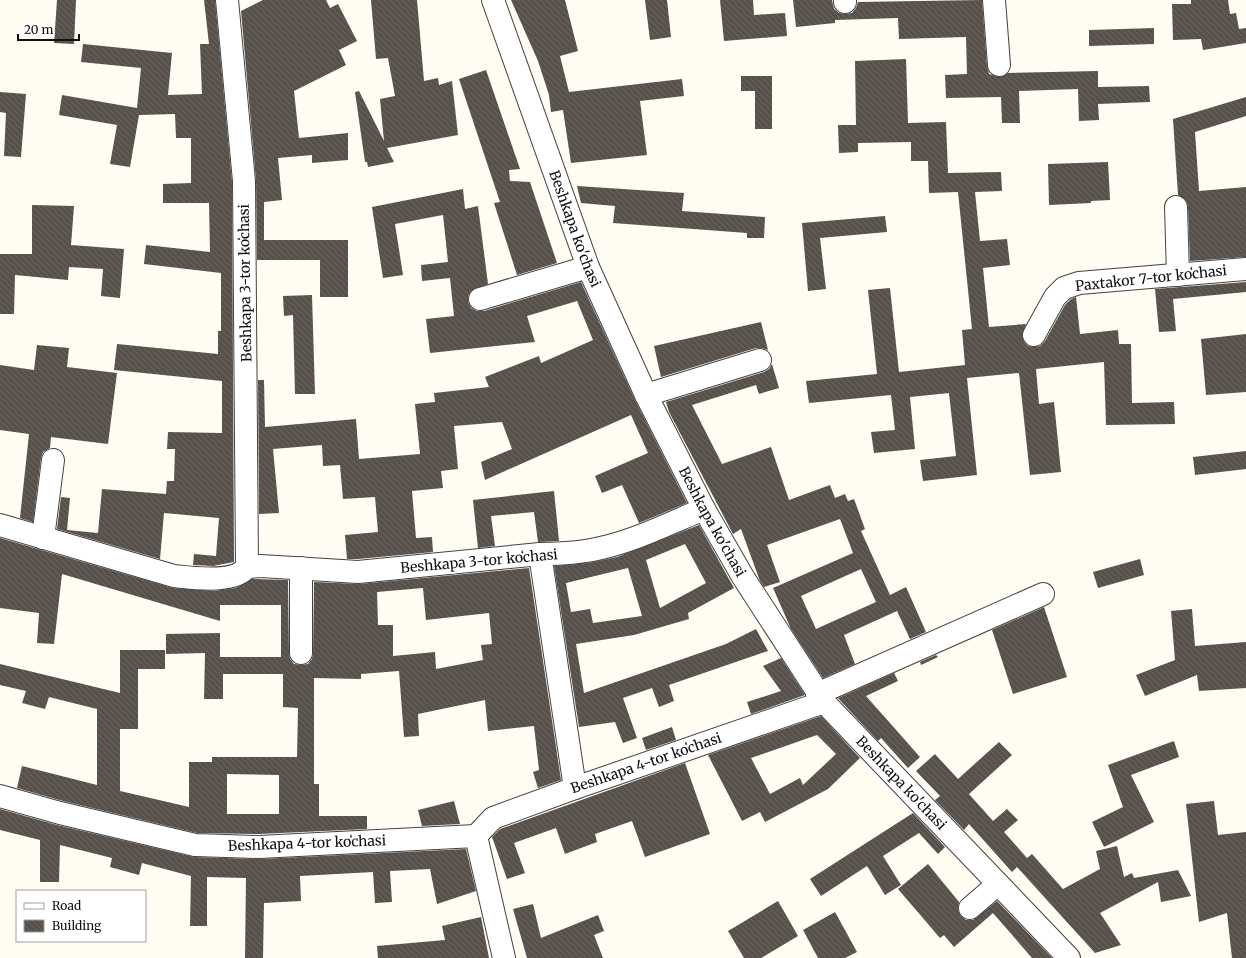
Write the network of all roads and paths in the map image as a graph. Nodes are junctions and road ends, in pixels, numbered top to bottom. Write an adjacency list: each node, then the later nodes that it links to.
1 (227, 0): 18 (street, Beshkapa 3-tor koʻchasi)
2 (492, 0): 6 (street, Beshkapa ko'chasi)
3 (994, 0): 4 (street)
4 (999, 66)
5 (1176, 207): 8 (street)
6 (588, 267): 9 (street); 12 (street, Beshkapa ko'chasi)
7 (1246, 269): 8 (street, Paxtakor 7-tor koʻchasi)
8 (1178, 275): 10 (street, Paxtakor 7-tor koʻchasi)
9 (480, 299)
10 (1034, 334)
11 (760, 360): 12 (street)
12 (646, 395): 14 (street, Beshkapa ko'chasi)
13 (53, 460): 16 (street)
14 (704, 509): 17 (street, Beshkapa 3-tor koʻchasi); 22 (street, Beshkapa ko'chasi)
15 (0, 525): 16 (street)
16 (43, 538): 18 (street)
17 (540, 554): 19 (street, Beshkapa 3-tor koʻchasi); 23 (street)
18 (247, 567): 19 (street, Beshkapa 3-tor koʻchasi)
19 (301, 568): 21 (street)
20 (1043, 594): 22 (street, Beshkapa 4-tor koʻchasi)
21 (301, 653)
22 (820, 698): 23 (street, Beshkapa 4-tor koʻchasi); 26 (street, Beshkapa ko'chasi)
23 (575, 788): 25 (street, Beshkapa 4-tor koʻchasi)
24 (0, 796): 25 (street, Beshkapa 4-tor koʻchasi)
25 (476, 836): 28 (street)
26 (998, 884): 27 (street); 29 (street, Beshkapa ko'chasi)
27 (970, 908)
28 (504, 958)
29 (1069, 958)

